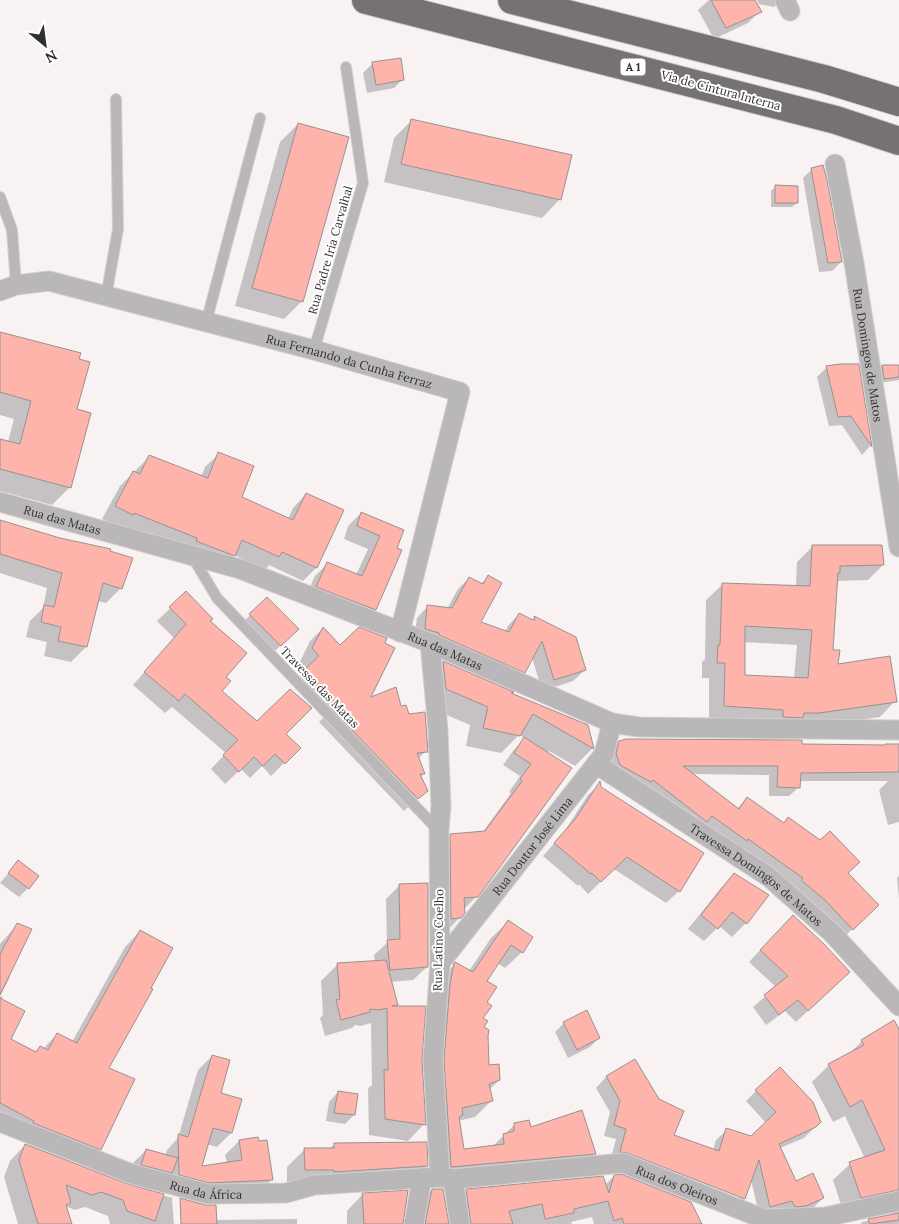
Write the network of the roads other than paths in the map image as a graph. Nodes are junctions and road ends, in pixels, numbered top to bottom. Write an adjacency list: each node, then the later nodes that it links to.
1 (366, 0): 7 (highway, Via de Cintura Interna / A 1)
2 (512, 0): 5 (highway)
3 (346, 67): 13 (lane, Rua Padre Iria Carvalhal)
4 (116, 99): 11 (lane)
5 (899, 102)
6 (260, 118): 12 (lane)
7 (899, 140)
8 (835, 164): 15 (street, Rua Domingos de Matos)
9 (0, 197): 10 (lane)
10 (8, 288): 11 (street, Rua Fernando da Cunha Ferraz)
11 (106, 296): 12 (street, Rua Fernando da Cunha Ferraz)
12 (206, 322): 13 (street, Rua Fernando da Cunha Ferraz)
13 (314, 350): 17 (street, Rua Fernando da Cunha Ferraz)
14 (0, 502): 16 (street, Rua das Matas)
15 (899, 547)
16 (191, 556): 17 (street, Rua das Matas); 22 (lane, Travessa das Matas)
17 (400, 632): 18 (street, Rua das Matas)
18 (430, 643): 19 (street, Rua das Matas); 22 (street, Rua Latino Coelho)
19 (612, 723): 20 (street, Rua das Matas); 21 (street, Rua Doutor José Lima)
20 (899, 730)
21 (596, 764): 23 (street, Rua Doutor José Lima); 24 (street, Travessa Domingos de Matos)
22 (439, 831): 23 (street, Rua Latino Coelho)
23 (440, 963): 26 (street, Rua Latino Coelho)
24 (899, 1006)
25 (0, 1122): 26 (street, Rua da África)
26 (438, 1178): 27 (street, Rua dos Oleiros); 28 (street); 29 (street, Rua Latino Coelho)
27 (899, 1201)
28 (414, 1224)
29 (460, 1224)

